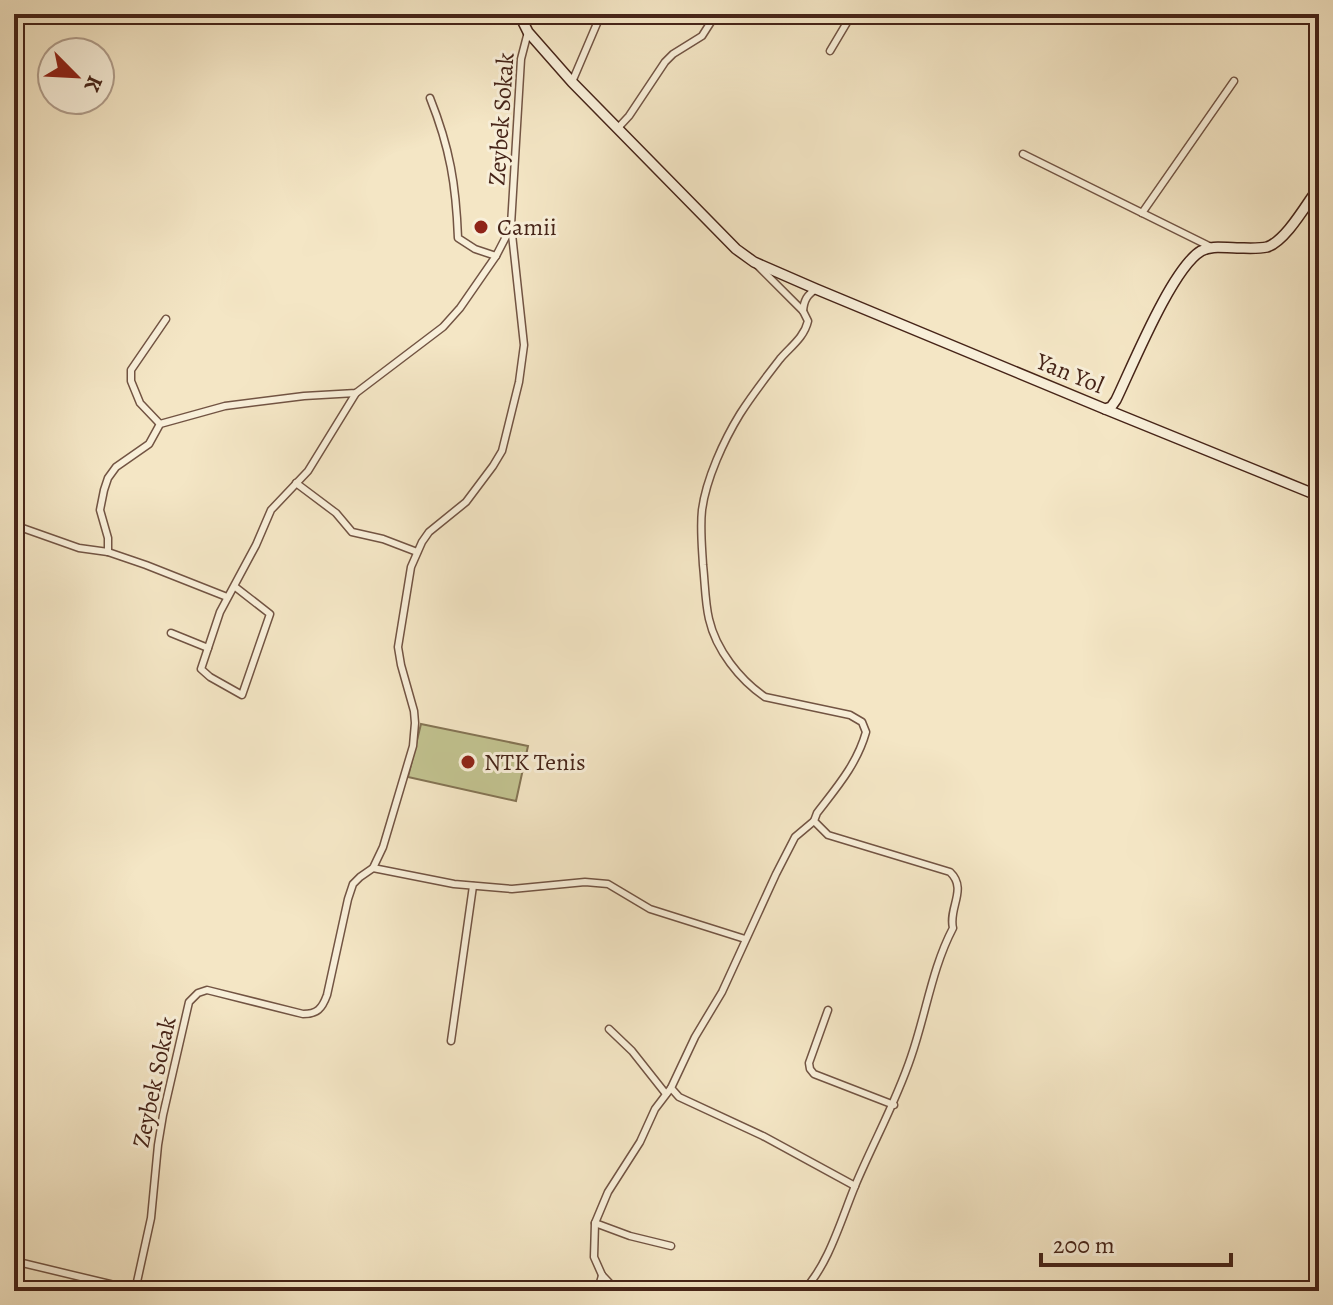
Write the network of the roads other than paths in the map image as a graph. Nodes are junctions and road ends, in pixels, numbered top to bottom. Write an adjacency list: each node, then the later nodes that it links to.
1 (601, 14): 8 (street)
2 (716, 14): 10 (street)
3 (852, 14): 6 (street)
4 (522, 15): 5 (street, Yan Yol)
5 (528, 32): 8 (street, Yan Yol); 14 (street, Zeybek Sokak)
6 (830, 51)
7 (1234, 81): 13 (street)
8 (572, 82): 10 (street, Yan Yol)
9 (430, 98): 16 (street)
10 (617, 129): 17 (street, Yan Yol)
11 (1023, 154): 13 (street)
12 (1319, 187): 15 (street)
13 (1142, 213): 15 (street)
14 (511, 225): 16 (street); 28 (street, Zeybek Sokak)
15 (1211, 247): 22 (street, Yan Yol)
16 (496, 256): 21 (street)
17 (754, 262): 18 (street, Yan Yol); 19 (street)
18 (816, 289): 19 (street); 22 (street, Yan Yol)
19 (803, 311): 33 (street)
20 (166, 319): 23 (street)
21 (356, 393): 23 (street); 24 (street)
22 (1105, 409): 25 (street)
23 (160, 424): 27 (street)
24 (296, 483): 28 (street); 29 (street)
25 (1319, 496)
26 (14, 525): 27 (street)
27 (108, 552): 30 (street)
28 (417, 552): 34 (street, Zeybek Sokak)
29 (234, 586): 30 (street); 32 (street)
30 (227, 597): 32 (street)
31 (171, 633): 32 (street)
32 (208, 648)
33 (814, 821): 36 (street); 41 (street)
34 (373, 868): 35 (street); 48 (street, Zeybek Sokak)
35 (473, 886): 36 (street); 39 (street)
36 (745, 939): 40 (street)
37 (828, 1010): 41 (street)
38 (609, 1029): 40 (street)
39 (451, 1041)
40 (669, 1091): 42 (street); 43 (street)
41 (894, 1105): 42 (street)
42 (855, 1186): 50 (street)
43 (595, 1223): 44 (street); 46 (street)
44 (671, 1246)
45 (14, 1261): 48 (street)
46 (602, 1275): 47 (street); 49 (street)
47 (529, 1286)
48 (135, 1291)
49 (617, 1291)
50 (803, 1291)

